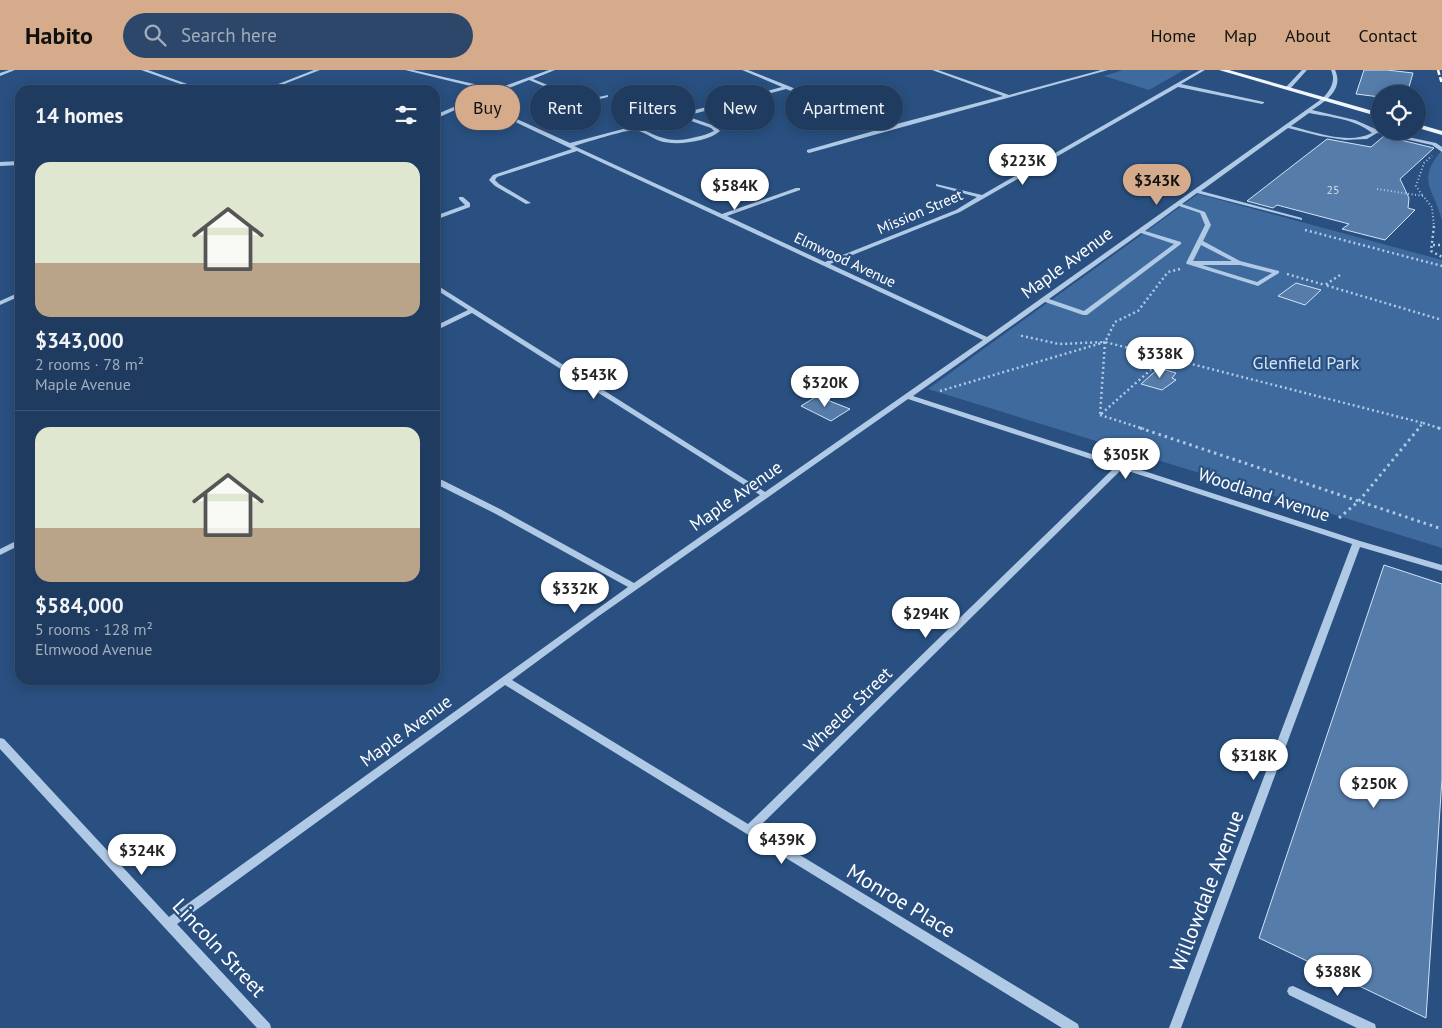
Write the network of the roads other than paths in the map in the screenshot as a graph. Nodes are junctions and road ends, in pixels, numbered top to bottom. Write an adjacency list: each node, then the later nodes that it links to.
1 (13, 70): 13 (street)
2 (143, 70): 15 (street)
3 (318, 70): 16 (street)
4 (407, 70): 17 (street)
5 (553, 70): 14 (street)
6 (744, 70): 20 (street)
7 (934, 70): 24 (street)
8 (1106, 70): 24 (street)
9 (1203, 70): 19 (street, Mission Street)
10 (1222, 70): 22 (main road)
11 (1305, 70): 22 (street)
12 (1333, 70): 25 (street)
13 (0, 75)
14 (530, 78): 18 (street); 23 (street)
15 (187, 85)
16 (278, 85)
17 (471, 85)
18 (512, 85)
19 (1177, 85): 26 (street); 54 (street, Mission Street)
20 (785, 86)
21 (785, 88): 29 (street)
22 (1288, 88): 25 (main road)
23 (606, 96)
24 (1009, 96): 34 (street)
25 (1325, 99): 28 (street, Maple Avenue); 30 (main road)
26 (1262, 103)
27 (455, 109): 31 (street)
28 (1308, 111): 35 (street, Maple Avenue); 40 (street)
29 (695, 112)
30 (1371, 112)
31 (440, 116)
32 (695, 121): 38 (street)
33 (520, 122): 44 (street, Elmwood Avenue)
34 (903, 124)
35 (1287, 126): 42 (street); 52 (street, Maple Avenue)
36 (1426, 128): 41 (main road)
37 (628, 130): 44 (street)
38 (640, 130)
39 (882, 130): 47 (street)
40 (1371, 130)
41 (1442, 133)
42 (1371, 136)
43 (1409, 140): 45 (street)
44 (570, 146): 46 (street, Elmwood Avenue)
45 (1441, 148)
46 (577, 149): 55 (street); 58 (street, Elmwood Avenue)
47 (808, 151)
48 (15, 163): 49 (street)
49 (0, 164)
50 (938, 185): 54 (street)
51 (798, 190): 58 (street)
52 (1196, 191): 56 (street, Maple Avenue); 59 (street)
53 (461, 198): 57 (street)
54 (982, 198): 64 (street, Mission Street)
55 (528, 204)
56 (1178, 204): 60 (street, Maple Avenue); 61 (street)
57 (440, 216)
58 (722, 216): 64 (street, Elmwood Avenue)
59 (1300, 219)
60 (1140, 231): 67 (street, Maple Avenue); 67 (street)
61 (1200, 242): 62 (street); 63 (street)
62 (1188, 263): 63 (street); 63 (street)
63 (1240, 263)
64 (825, 264): 71 (street, Elmwood Avenue)
65 (440, 289): 69 (street)
66 (15, 296): 68 (street)
67 (1045, 300): 71 (street, Maple Avenue)
68 (0, 303)
69 (472, 310): 70 (street); 75 (street)
70 (440, 326)
71 (988, 340): 72 (street, Maple Avenue)
72 (906, 396): 73 (street, Woodland Avenue); 75 (street, Maple Avenue)
73 (1121, 466): 76 (street, Woodland Avenue); 83 (street, Wheeler Street)
74 (440, 482): 80 (street)
75 (765, 495): 80 (street, Maple Avenue)
76 (1357, 543): 79 (street, Woodland Avenue); 88 (street, Willowdale Avenue)
77 (15, 544): 78 (street)
78 (0, 552)
79 (1442, 568)
80 (634, 587): 81 (street, Maple Avenue)
81 (504, 680): 83 (street, Monroe Place); 84 (street, Maple Avenue)
82 (0, 742): 84 (street, Lincoln Street)
83 (749, 830): 87 (street, Monroe Place)
84 (168, 924): 86 (street, Lincoln Street)
85 (1293, 991): 89 (street)
86 (265, 1028)
87 (1073, 1028)
88 (1175, 1028)
89 (1370, 1028)

